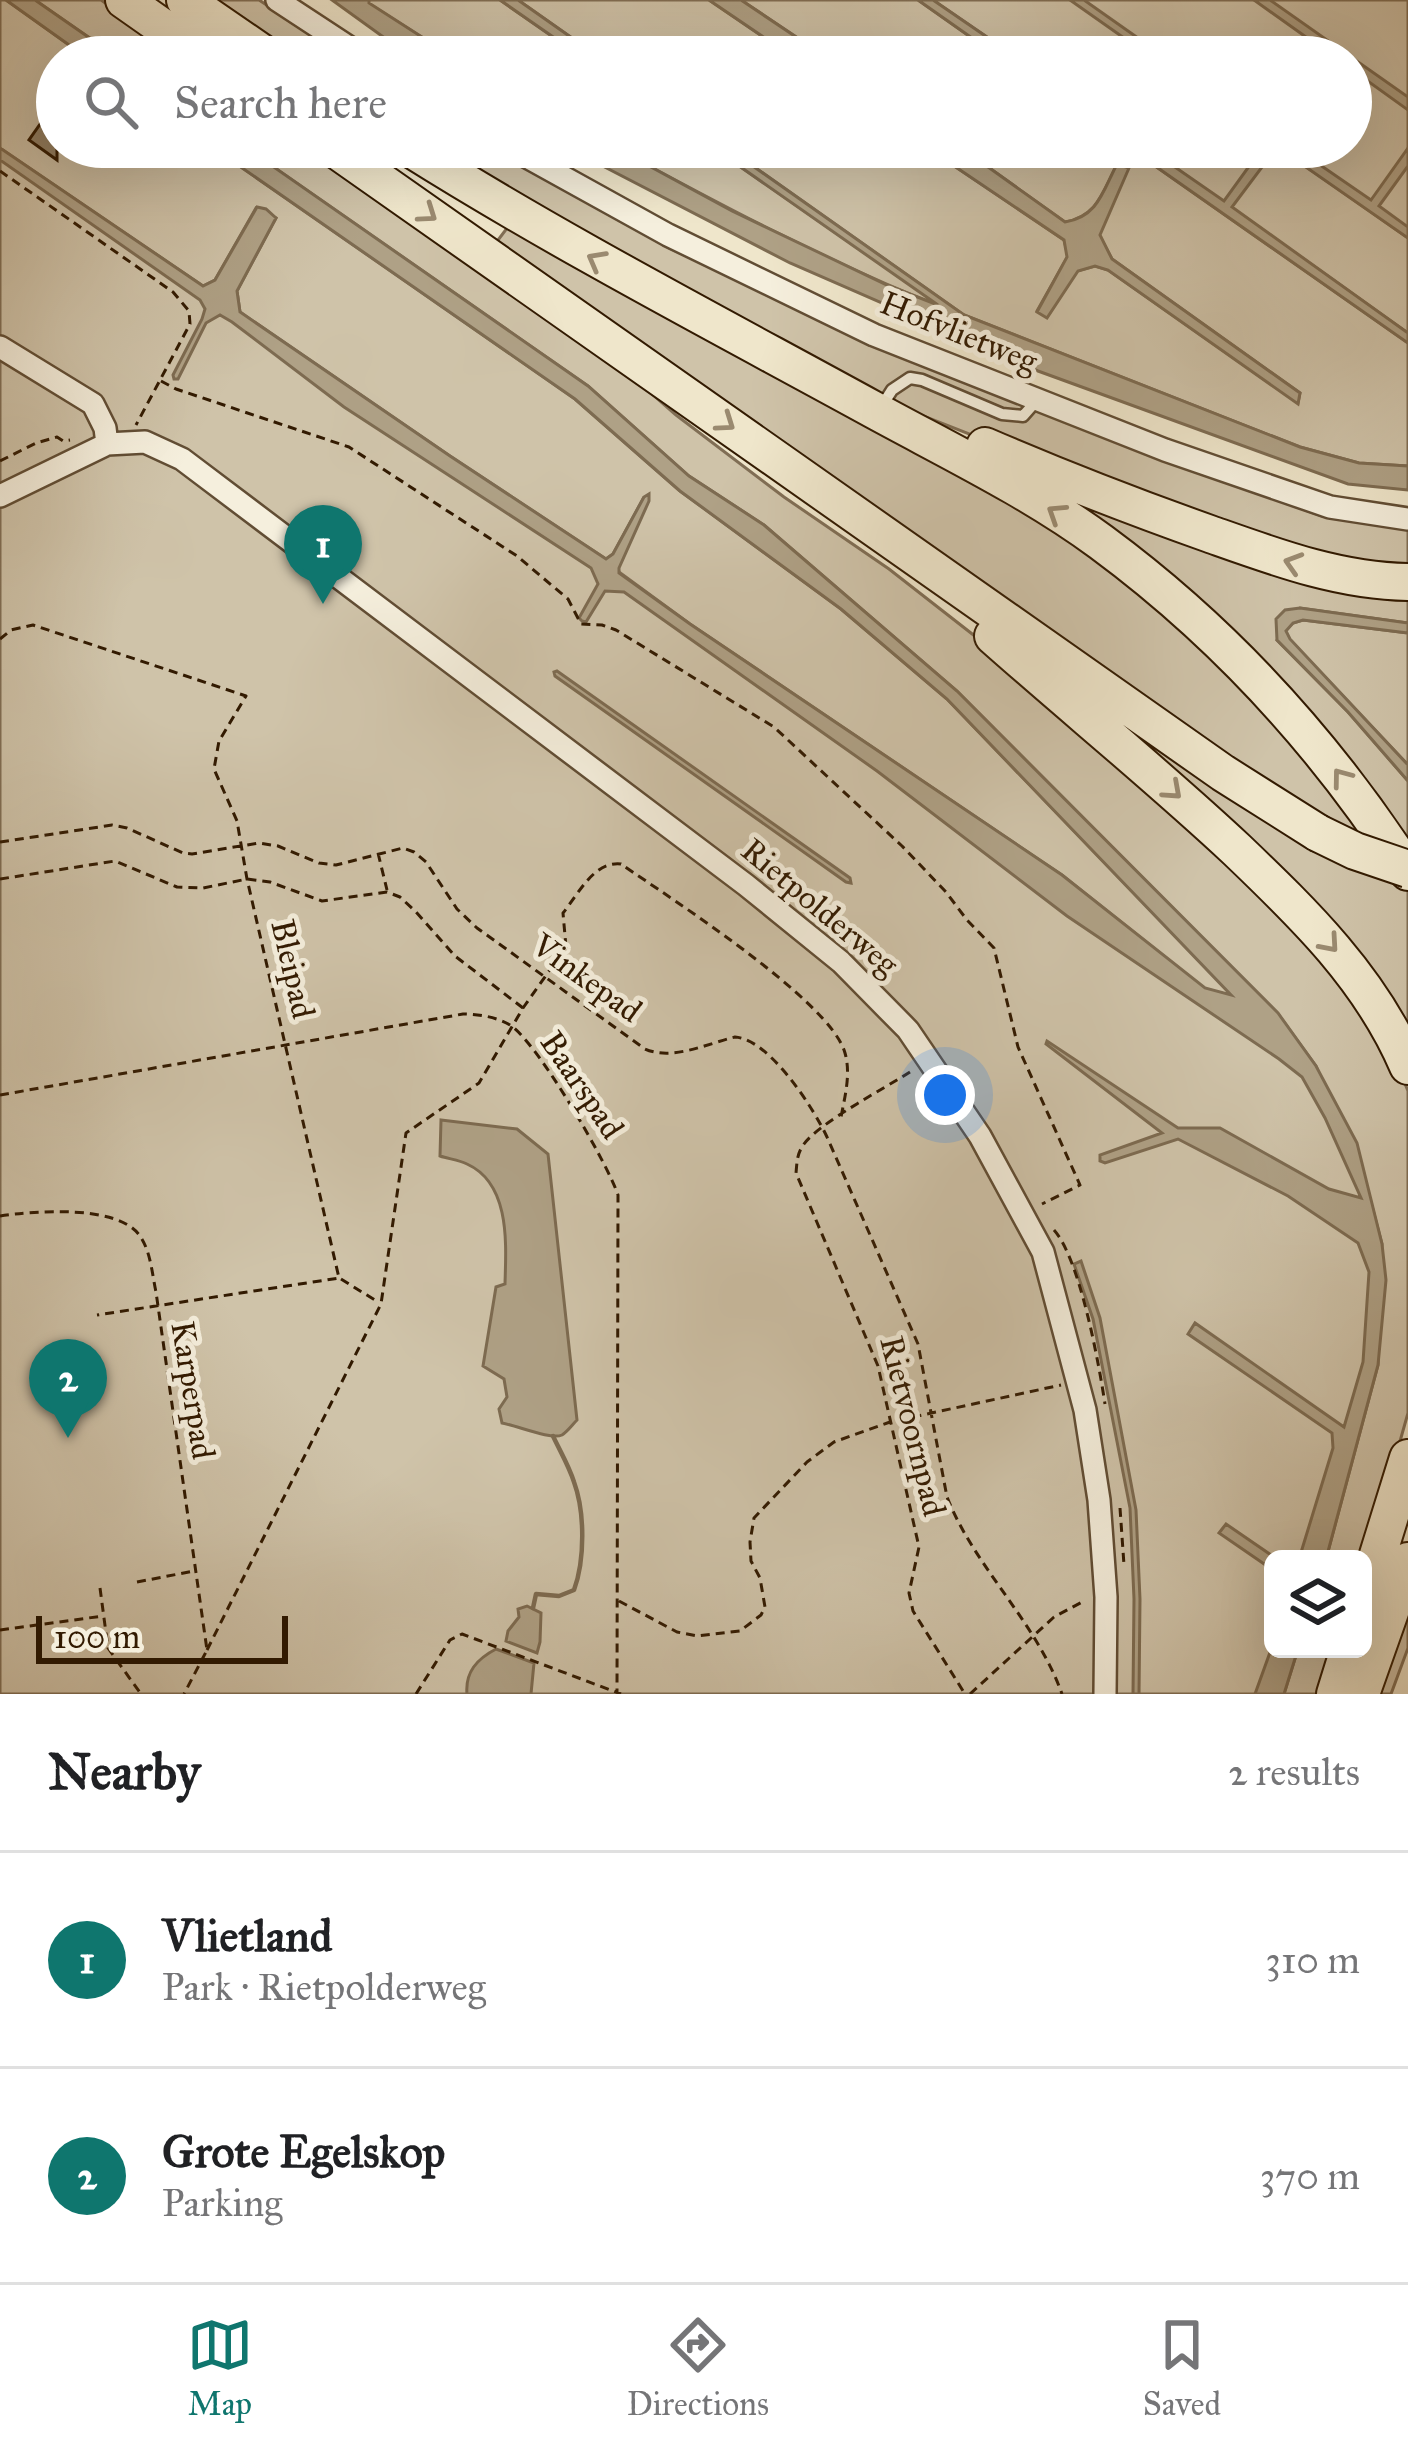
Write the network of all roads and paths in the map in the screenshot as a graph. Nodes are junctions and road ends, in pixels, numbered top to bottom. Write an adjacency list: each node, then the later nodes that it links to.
1 (124, 0): 4 (highway)
2 (185, 0): 5 (highway)
3 (277, 0): 6 (street)
4 (175, 36)
5 (237, 36)
6 (332, 36)
7 (362, 168): 20 (highway, one-way to 20)
8 (442, 168): 11 (highway, one-way to 8)
9 (547, 168): 14 (street, Hofvlietweg)
10 (0, 171): 13 (path)
11 (754, 344): 15 (highway); 26 (highway, one-way to 11)
12 (0, 347): 16 (street, Rietpolderweg)
13 (161, 381): 16 (path); 40 (path)
14 (1038, 399): 15 (lane); 19 (street, Hofvlietweg)
15 (884, 401): 21 (highway, one-way to 15)
16 (114, 438): 17 (path); 18 (street); 34 (street, Rietpolderweg)
17 (0, 461)
18 (0, 496)
19 (1408, 519)
20 (906, 550): 26 (highway, bridge); 35 (highway, one-way to 35)
21 (1408, 582)
22 (0, 639): 24 (path, Bleipad)
23 (0, 842): 24 (path, Vinkepad)
24 (240, 845): 25 (path, Vinkepad); 28 (path, Bleipad)
25 (378, 854): 29 (path); 30 (path, Vinkepad)
26 (1408, 871)
27 (0, 879): 28 (path)
28 (247, 879): 29 (path); 33 (path, Bleipad)
29 (388, 892): 31 (path)
30 (545, 978): 31 (path); 37 (path); 38 (path, Vinkepad)
31 (523, 1008): 32 (path)
32 (512, 1026): 33 (path, Baarspad); 42 (path); 55 (path, Baarspad)
33 (286, 1047): 36 (path, Baarspad); 41 (path, Bleipad)
34 (929, 1060): 37 (path); 40 (street, Rietpolderweg)
35 (1408, 1066)
36 (0, 1095)
37 (841, 1117): 38 (path)
38 (823, 1128): 46 (path, Vinkepad); 47 (path, Rietvoornpad)
39 (0, 1216): 43 (path, Karperpad)
40 (1028, 1221): 45 (street, Rietpolderweg)
41 (339, 1278): 42 (path); 43 (path)
42 (381, 1304): 59 (path)
43 (156, 1305): 44 (path); 50 (path, Karperpad)
44 (98, 1315)
45 (1078, 1382): 46 (path); 54 (street, Rietpolderweg)
46 (931, 1413): 47 (path); 58 (path, Vinkepad)
47 (890, 1422): 55 (path); 65 (path, Rietvoornpad)
48 (1408, 1458): 51 (highway)
49 (1408, 1562): 69 (highway)
50 (196, 1570): 52 (path); 59 (path, Karperpad)
51 (1372, 1574)
52 (137, 1582)
53 (100, 1588): 56 (path)
54 (1106, 1597): 58 (path, Rietvoornpad); 67 (street, Rietpolderweg)
55 (617, 1600): 61 (path, Baarspad)
56 (104, 1616): 57 (path); 62 (path)
57 (0, 1630)
58 (1034, 1636): 65 (path, Rietvoornpad); 66 (path, Vinkepad)
59 (207, 1650): 63 (path)
60 (1345, 1658): 68 (highway)
61 (619, 1693): 64 (path)
62 (141, 1694)
63 (184, 1694)
64 (416, 1694)
65 (967, 1694)
66 (1062, 1694)
67 (1106, 1694)
68 (1335, 1694)
69 (1361, 1694)

